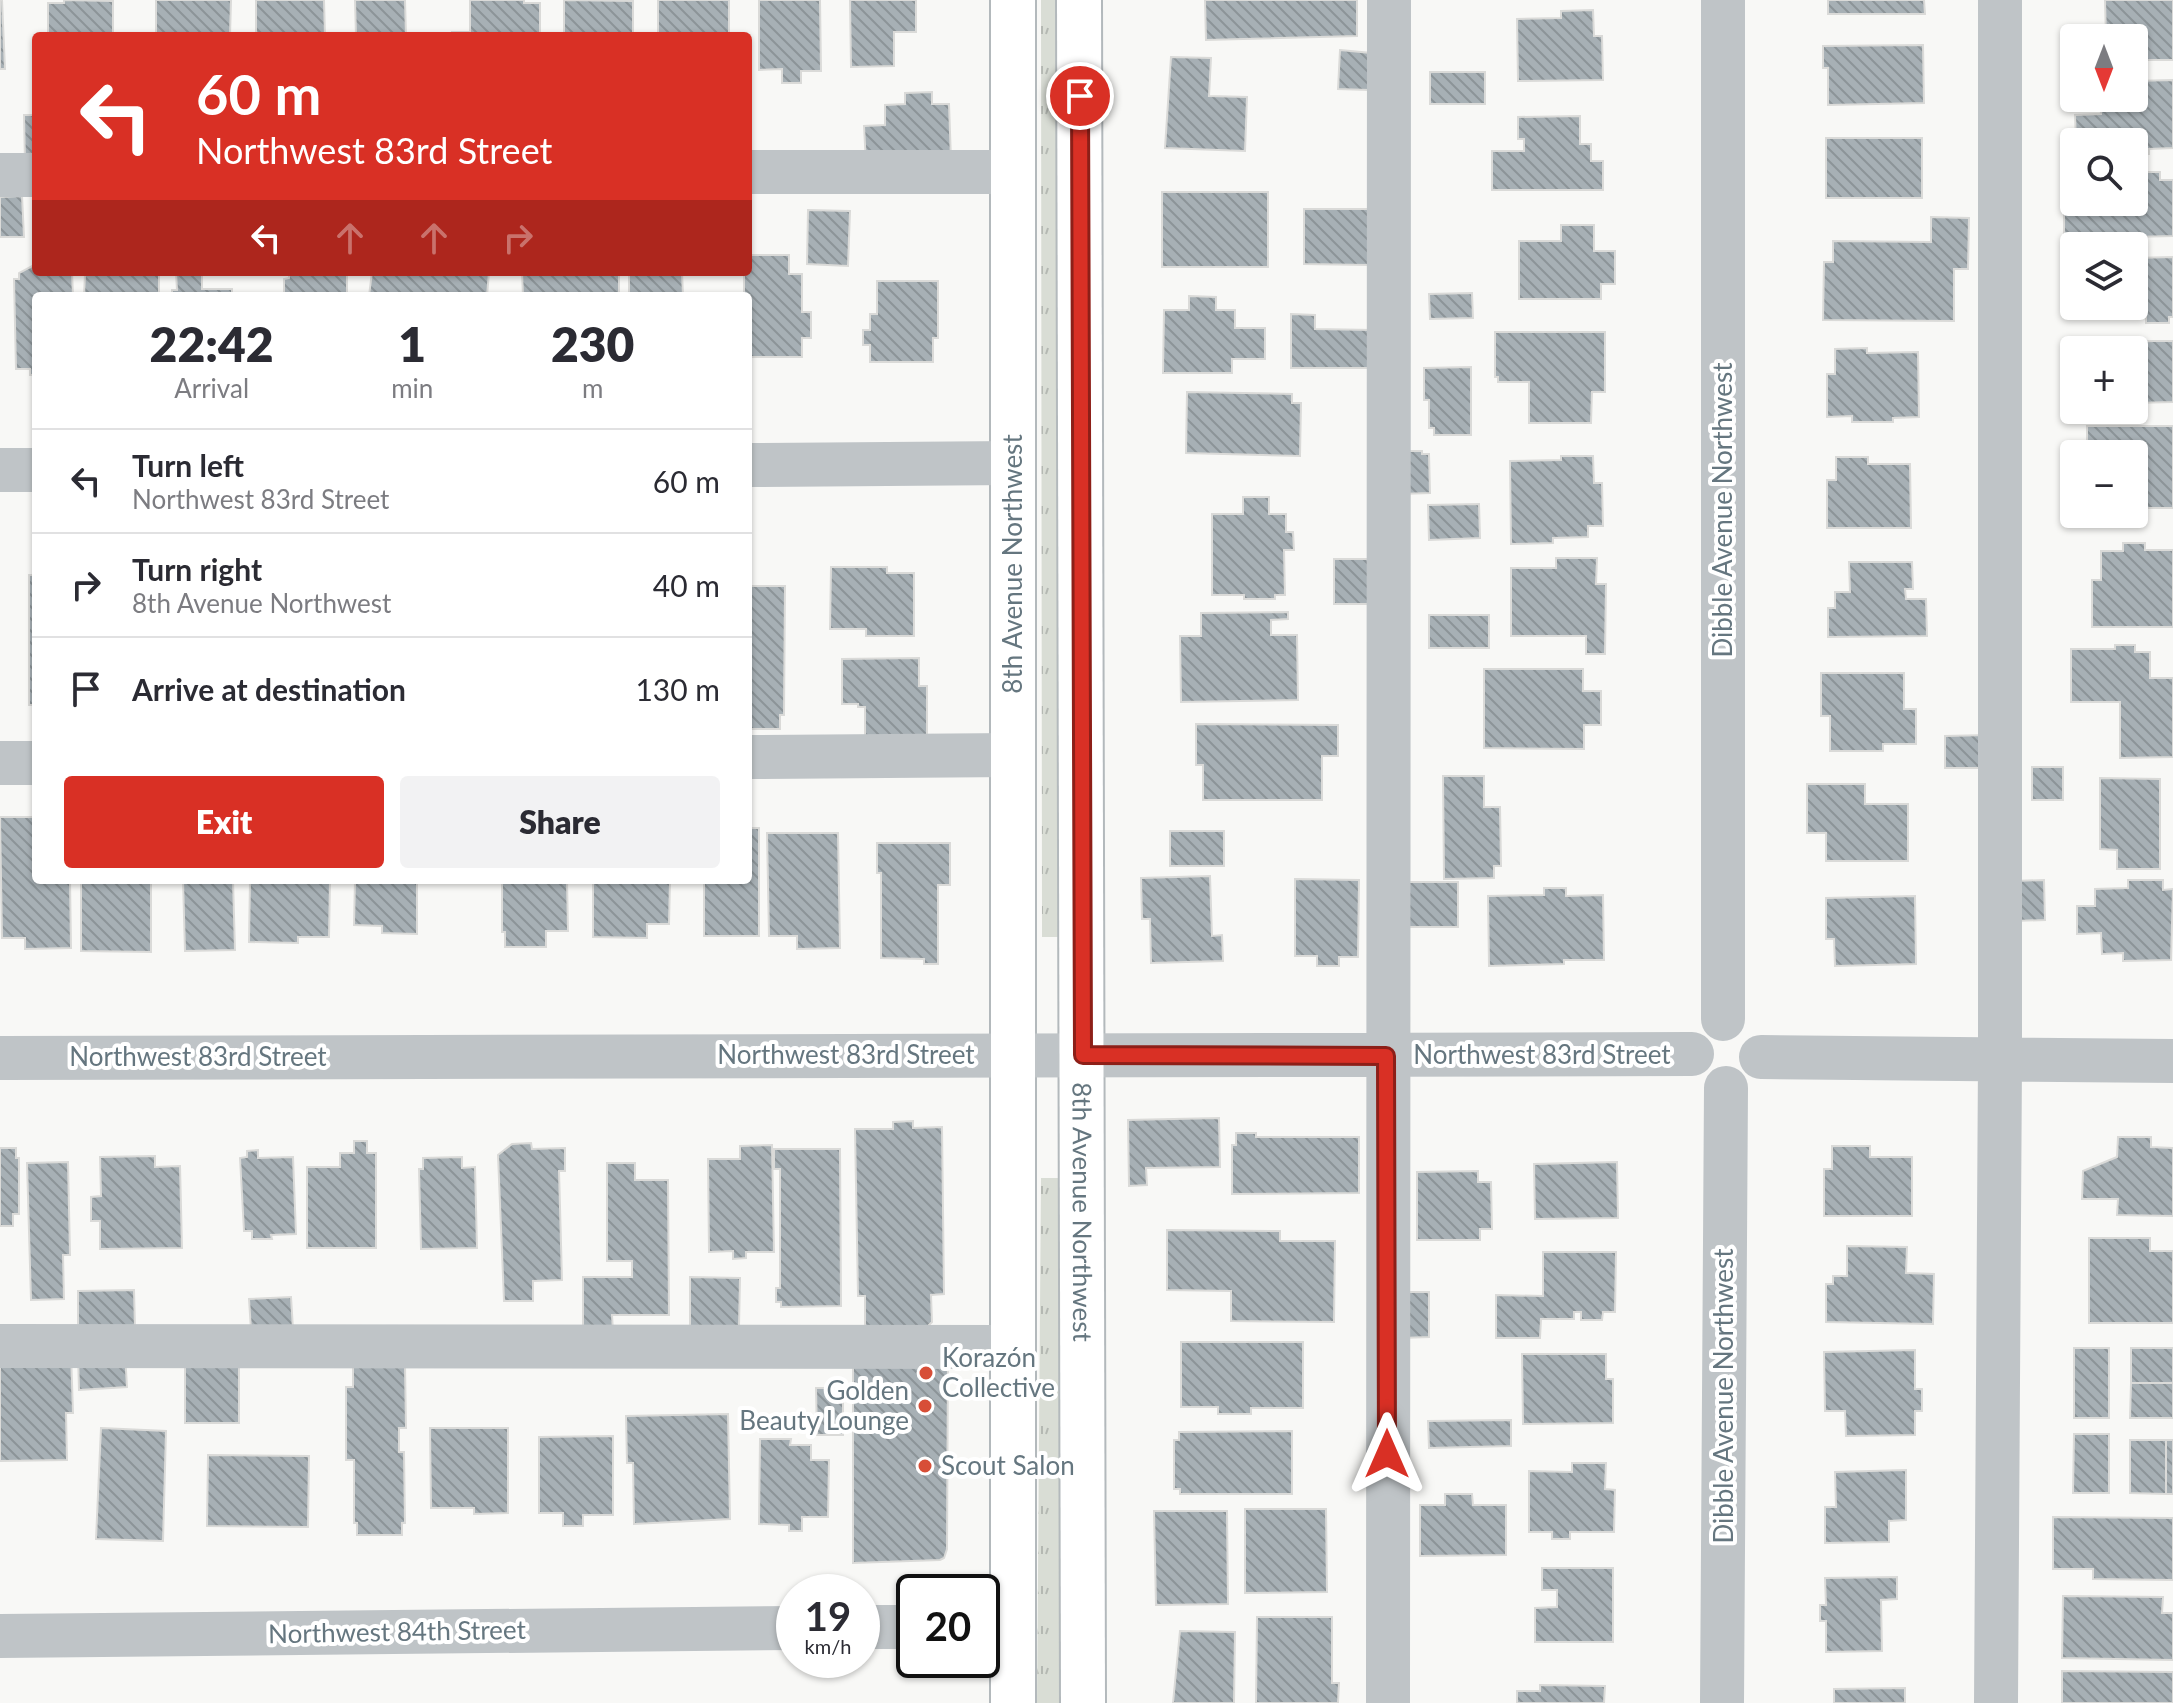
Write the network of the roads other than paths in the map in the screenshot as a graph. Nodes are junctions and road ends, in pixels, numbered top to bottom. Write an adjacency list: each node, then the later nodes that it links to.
1 (1013, 0): 7 (main road, 8th Avenue Northwest)
2 (1079, 0): 21 (main road, 8th Avenue Northwest)
3 (1389, 0): 22 (street)
4 (1723, 0): 18 (street, Dibble Avenue Northwest)
5 (2000, 0): 25 (street)
6 (752, 172): 7 (street)
7 (1013, 172): 10 (main road, 8th Avenue Northwest)
8 (0, 175): 9 (street)
9 (32, 175)
10 (1013, 463): 11 (street); 14 (main road, 8th Avenue Northwest)
11 (752, 465)
12 (0, 470): 13 (street)
13 (32, 470)
14 (1013, 755): 15 (street); 20 (main road, 8th Avenue Northwest)
15 (752, 757)
16 (0, 763): 17 (street)
17 (32, 763)
18 (1723, 1019): 19 (street); 23 (street)
19 (1692, 1054): 22 (street, Northwest 83rd Street); 27 (street)
20 (1013, 1055): 21 (street, Northwest 83rd Street); 24 (street, Northwest 83rd Street); 29 (main road, 8th Avenue Northwest)
21 (1083, 1055): 22 (street, Northwest 83rd Street); 35 (main road, 8th Avenue Northwest)
22 (1386, 1056): 36 (street)
23 (1761, 1057): 25 (street); 27 (street)
24 (0, 1058)
25 (2000, 1060): 26 (street); 38 (street)
26 (2173, 1061)
27 (1726, 1088): 37 (street, Dibble Avenue Northwest)
28 (0, 1346): 29 (street)
29 (1013, 1347): 30 (main road, 8th Avenue Northwest)
30 (1000, 1574)
31 (776, 1628): 32 (street, Northwest 84th Street)
32 (0, 1636)
33 (1000, 1640): 34 (main road, 8th Avenue Northwest)
34 (1013, 1703)
35 (1083, 1703)
36 (1388, 1703)
37 (1722, 1703)
38 (1996, 1703)

